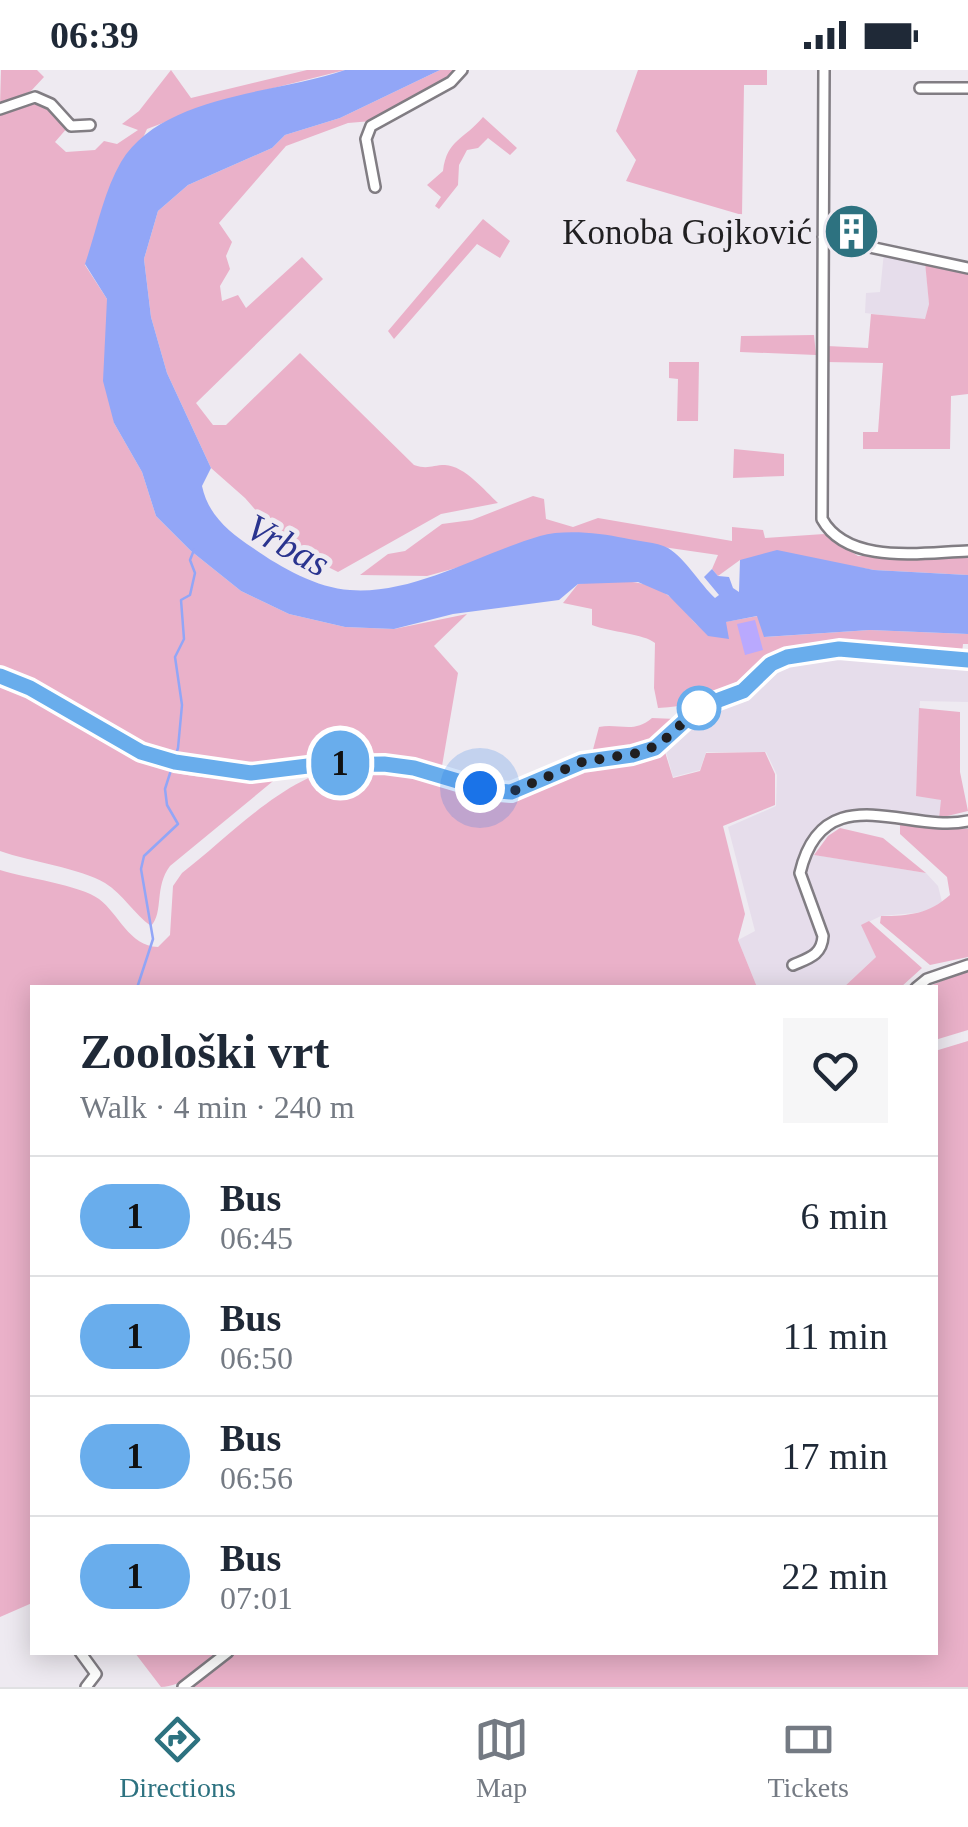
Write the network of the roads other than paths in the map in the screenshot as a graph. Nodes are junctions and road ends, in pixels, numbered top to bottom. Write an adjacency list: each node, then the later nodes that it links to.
1 (462, 70): 7 (street)
2 (824, 70): 8 (street)
3 (920, 88): 4 (street)
4 (968, 88)
5 (0, 109): 6 (street)
6 (90, 125)
7 (375, 187)
8 (823, 237): 9 (street); 10 (street)
9 (968, 268)
10 (968, 551)
11 (968, 660): 12 (street)
12 (0, 676)
13 (968, 821): 14 (street)
14 (793, 965)
15 (968, 965): 16 (street)
16 (919, 985)
17 (82, 1655): 19 (street)
18 (224, 1655): 20 (street)
19 (86, 1687)
20 (183, 1687)

